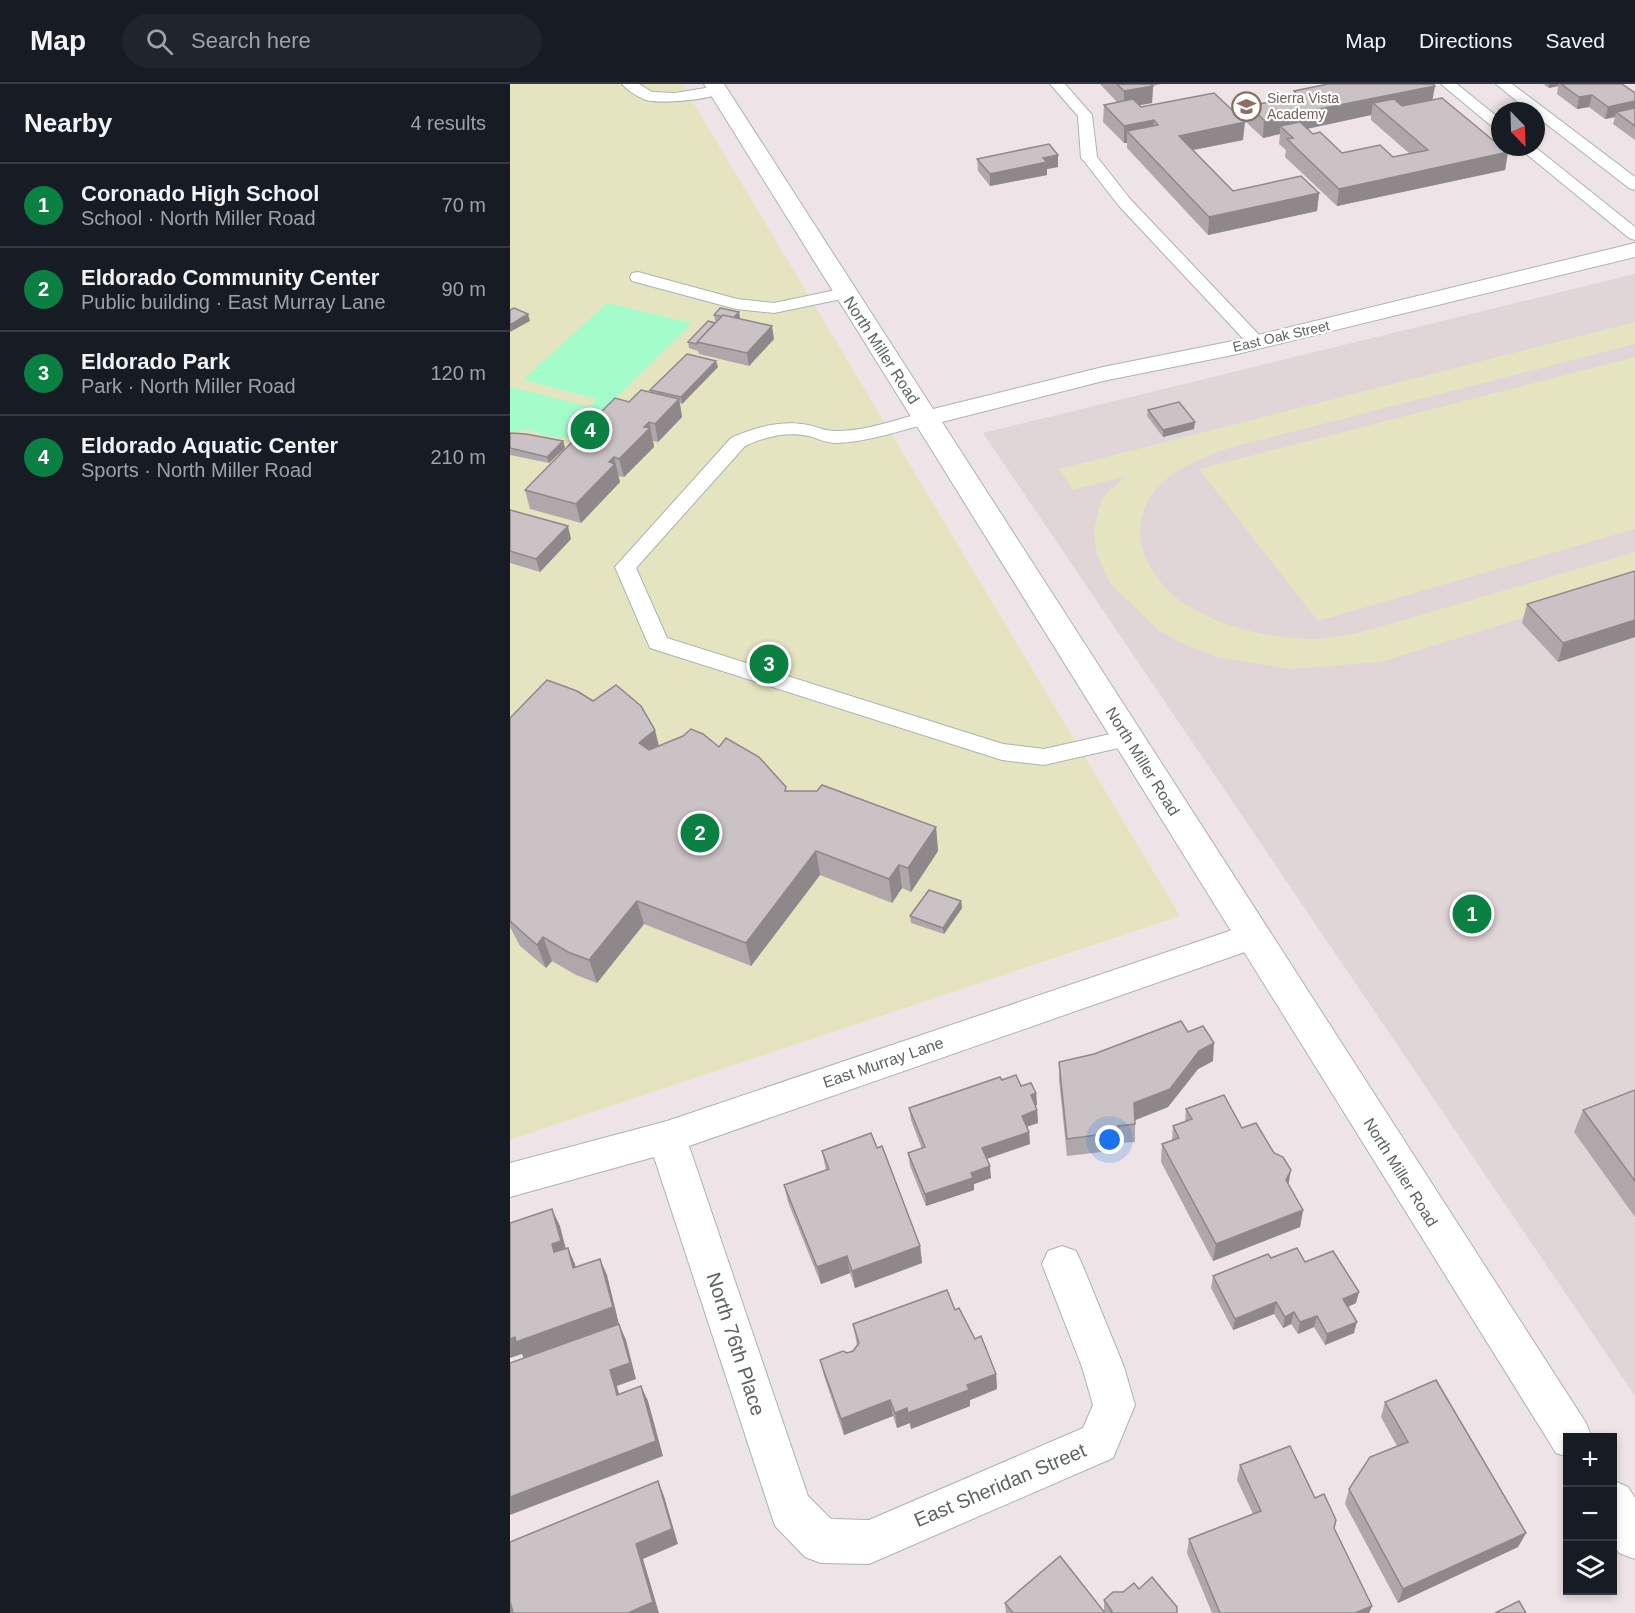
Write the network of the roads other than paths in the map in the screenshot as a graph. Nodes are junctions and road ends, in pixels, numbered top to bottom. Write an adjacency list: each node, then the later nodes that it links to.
1 (629, 84): 5 (lane)
2 (1057, 84): 13 (lane)
3 (1448, 84): 6 (lane)
4 (1503, 84): 8 (lane)
5 (716, 87): 12 (street, North Miller Road)
6 (1491, 119)
7 (1537, 156): 9 (lane)
8 (1635, 185)
9 (1635, 235)
10 (1635, 250): 13 (street, East Oak Street)
11 (638, 277): 12 (lane)
12 (845, 293): 14 (street, North Miller Road)
13 (1256, 342): 14 (street, East Oak Street)
14 (926, 418): 15 (street, North Miller Road); 15 (lane)
15 (1128, 738): 16 (street, North Miller Road)
16 (1253, 936): 17 (street, East Murray Lane); 20 (street, North Miller Road)
17 (667, 1137): 18 (street, East Murray Lane); 23 (street, North 76th Place)
18 (510, 1180)
19 (1062, 1264): 23 (street, East Sheridan Street)
20 (1568, 1433)
21 (1617, 1510): 22 (street)
22 (1635, 1537)
23 (821, 1541)

